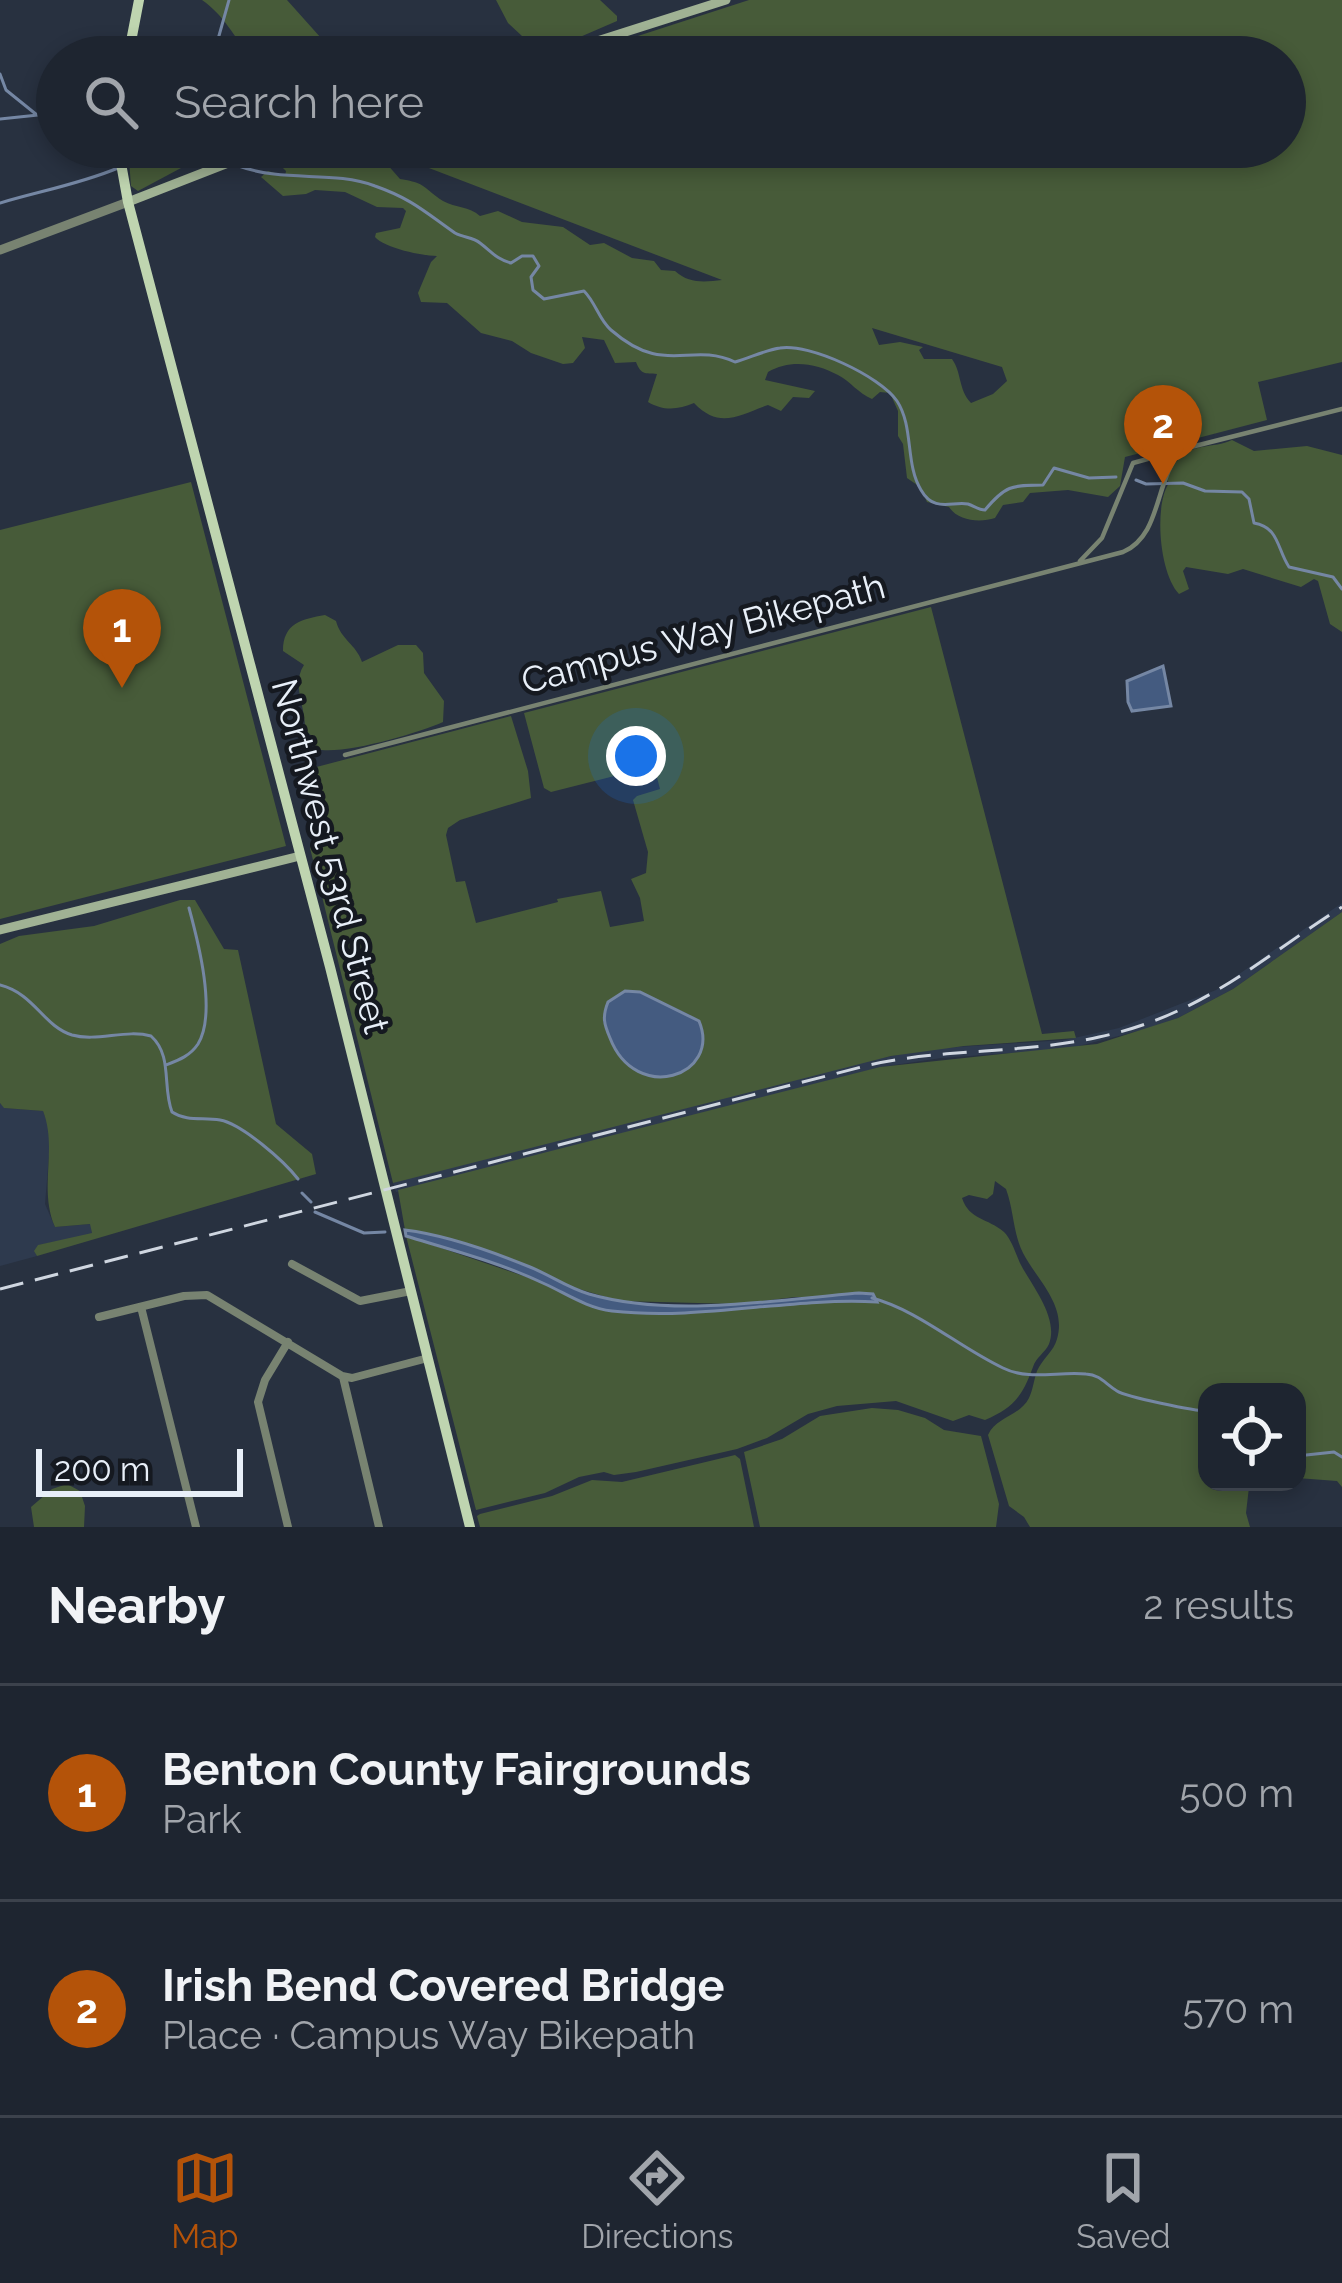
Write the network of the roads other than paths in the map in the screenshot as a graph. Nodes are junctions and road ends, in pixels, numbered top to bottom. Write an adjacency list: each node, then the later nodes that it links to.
1 (139, 0): 3 (main road)
2 (726, 0): 4 (main road)
3 (132, 36)
4 (614, 36)
5 (122, 168): 7 (main road, Northwest 53rd Street)
6 (215, 168): 7 (main road)
7 (128, 202): 8 (street); 13 (main road, Northwest 53rd Street)
8 (0, 250)
9 (1342, 409): 10 (street)
10 (1183, 449): 11 (street); 11 (street, Campus Way Bikepath)
11 (1075, 564): 12 (street, Campus Way Bikepath)
12 (345, 755)
13 (300, 856): 14 (main road); 16 (main road, Northwest 53rd Street)
14 (0, 930)
15 (292, 1264): 16 (street)
16 (411, 1291): 20 (main road, Northwest 53rd Street)
17 (141, 1307): 18 (street); 19 (street); 22 (street)
18 (99, 1317)
19 (288, 1342): 21 (street); 23 (street)
20 (428, 1358): 21 (street); 25 (main road, Northwest 53rd Street)
21 (343, 1376): 24 (street)
22 (196, 1527)
23 (288, 1527)
24 (379, 1527)
25 (470, 1527)

